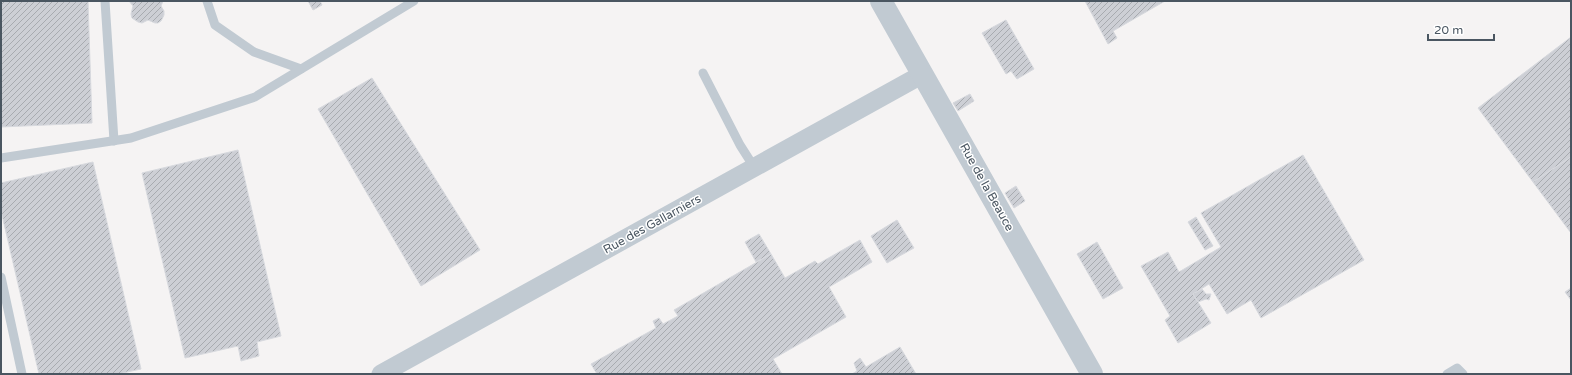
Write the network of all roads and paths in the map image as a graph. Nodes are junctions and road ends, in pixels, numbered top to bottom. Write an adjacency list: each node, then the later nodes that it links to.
1 (105, 1): 8 (lane)
2 (208, 1): 5 (lane)
3 (414, 1): 5 (lane)
4 (881, 1): 7 (street, Rue de la Beauce)
5 (301, 69): 8 (lane)
6 (704, 73): 10 (lane)
7 (923, 74): 10 (street, Rue des Gallarniers); 14 (street, Rue de la Beauce)
8 (114, 141): 9 (lane)
9 (1, 158)
10 (754, 167): 13 (street, Rue des Gallarniers)
11 (1, 277): 12 (lane)
12 (22, 374)
13 (382, 374)
14 (1092, 374)
15 (1447, 374): 16 (lane)
16 (1463, 374)

